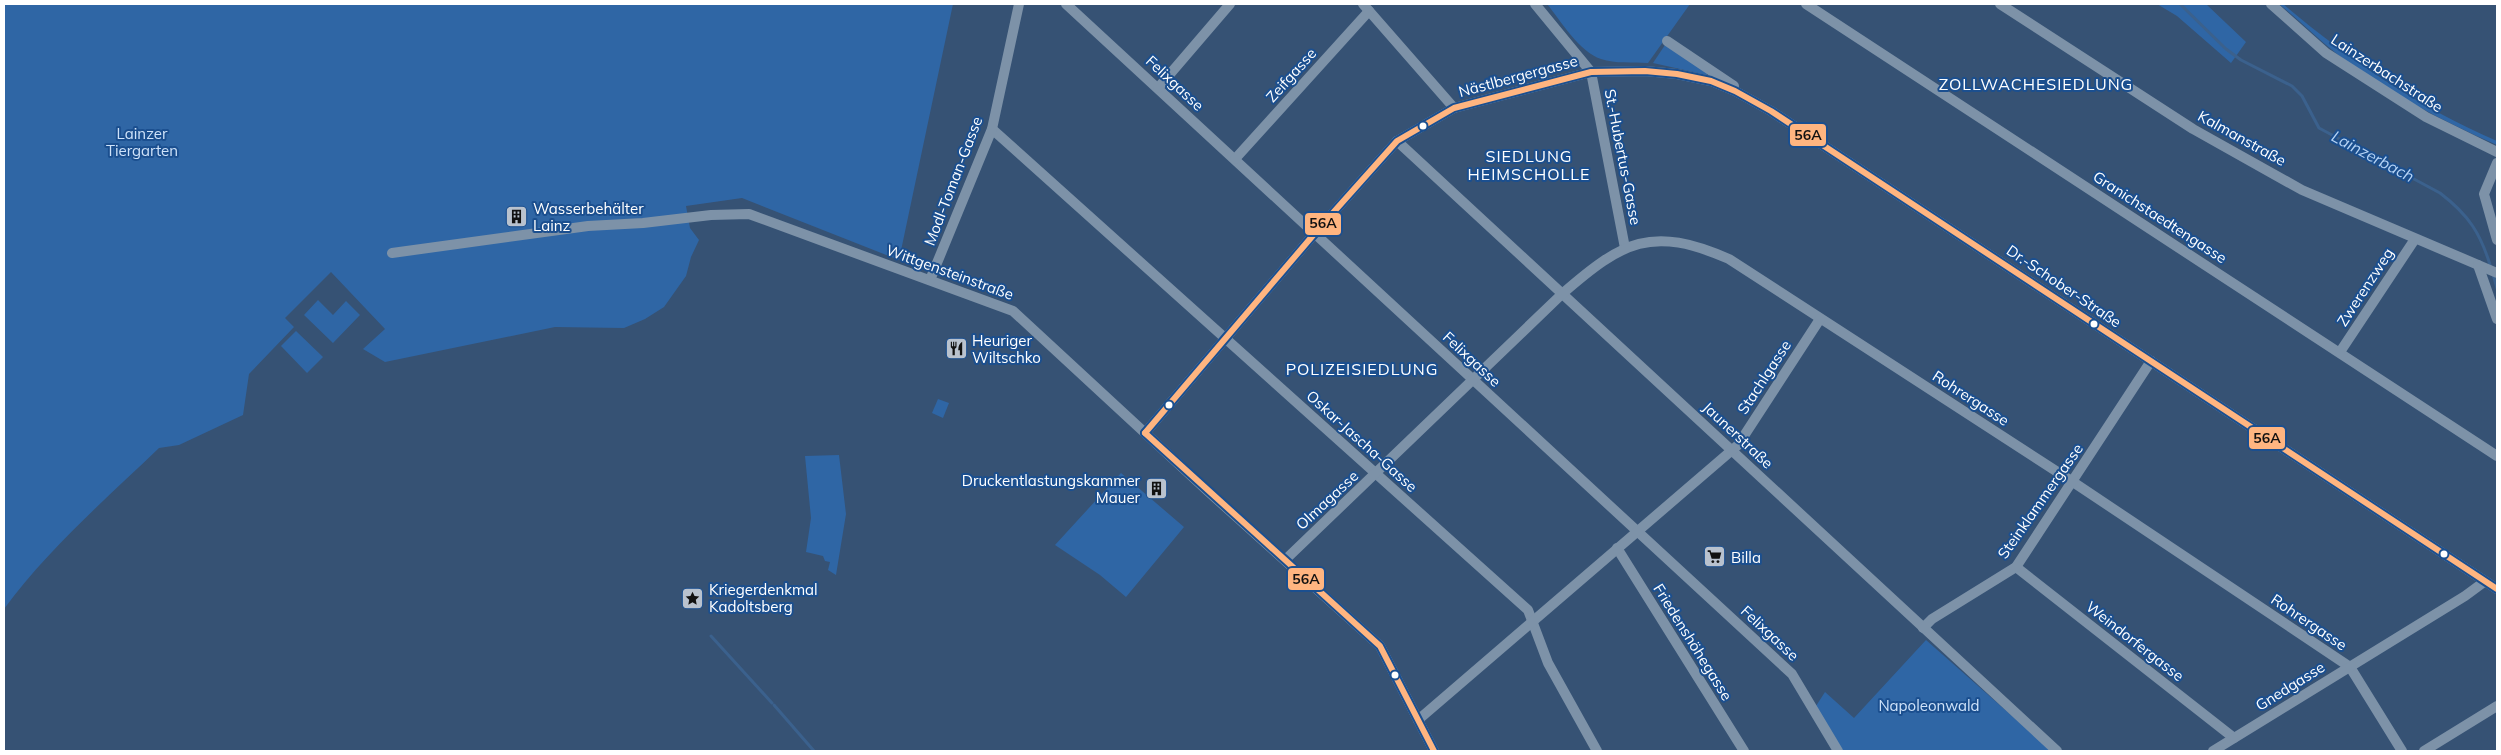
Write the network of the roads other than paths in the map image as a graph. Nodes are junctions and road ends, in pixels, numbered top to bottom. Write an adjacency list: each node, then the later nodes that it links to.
1 (1019, 4): 14 (street, Modl-Toman-Gasse)
2 (1066, 4): 11 (street, Felixgasse)
3 (1535, 4): 10 (street)
4 (1806, 4): 31 (street, Granichstaedtengasse)
5 (2000, 4): 20 (street, Kalmanstraße)
6 (2271, 4): 16 (street, Lainzerbachstraße)
7 (1227, 5): 11 (street)
8 (1366, 7): 12 (street); 17 (street, Zeifgasse)
9 (1667, 41): 13 (street)
10 (1591, 72): 12 (street, Nästlbergergasse); 13 (street, Dr.-Schober-Straße); 22 (street, St.-Hubertus-Gasse)
11 (1158, 88): 17 (street, Felixgasse)
12 (1454, 108): 15 (street, Nästlbergergasse)
13 (1771, 111): 32 (street, Dr.-Schober-Straße)
14 (992, 129): 26 (street, Modl-Toman-Gasse); 30 (street, Oskar-Jascha-Gasse)
15 (1397, 141): 19 (street, Nästlbergergasse); 27 (street, Jaunerstraße)
16 (2497, 152)
17 (1235, 159): 19 (street, Felixgasse)
18 (2497, 163): 21 (street)
19 (1315, 233): 30 (street, Nästlbergergasse); 33 (street, Felixgasse)
20 (2415, 239): 24 (street, Kalmanstraße); 31 (street, Zwerenzweg)
21 (2497, 240)
22 (1625, 248): 27 (street, Rohrergasse); 28 (street, Rohrergasse)
23 (392, 252): 26 (street, Wittgensteinstraße)
24 (2482, 266): 25 (street, Kalmanstraße); 29 (street)
25 (2497, 273)
26 (930, 280): 34 (street, Wittgensteinstraße)
27 (1562, 294): 33 (street, Olmagasse); 35 (street, Jaunerstraße)
28 (1820, 319): 35 (street, Stachlgasse); 38 (street, Rohrergasse)
29 (2497, 319)
30 (1226, 337): 34 (street, Nästlbergergasse); 37 (street, Oskar-Jascha-Gasse)
31 (2340, 352): 36 (street, Granichstaedtengasse)
32 (2151, 361): 38 (street, Steinklammergasse); 43 (street, Dr.-Schober-Straße)
33 (1472, 380): 37 (street, Olmagasse); 39 (street, Felixgasse)
34 (1145, 433): 41 (street, Wittgensteinstraße)
35 (1732, 449): 39 (street, Stachlgasse); 46 (street, Jaunerstraße)
36 (2497, 456)
37 (1376, 474): 41 (street, Olmagasse); 45 (street, Oskar-Jascha-Gasse)
38 (2073, 482): 42 (street, Steinklammergasse); 47 (street, Rohrergasse)
39 (1638, 529): 40 (street, Stachlgasse); 54 (street, Felixgasse)
40 (1617, 548): 45 (street, Stachlgasse); 53 (street, Friedenshöhegasse)
41 (1285, 560): 49 (street, Wittgensteinstraße)
42 (2016, 567): 46 (street, Steinklammergasse); 50 (street, Weindorfergasse)
43 (2484, 582): 44 (street, Dr.-Schober-Straße); 47 (street, Gnedgasse)
44 (2497, 589)
45 (1532, 621): 49 (street, Stachlgasse); 52 (street, Oskar-Jascha-Gasse)
46 (1923, 628): 55 (street, Jaunerstraße)
47 (2350, 667): 50 (street, Gnedgasse); 57 (street)
48 (2497, 706): 58 (street)
49 (1418, 720): 51 (street, Wittgensteinstraße)
50 (2234, 738): 56 (street, Gnedgasse)
51 (1434, 751)
52 (1597, 751)
53 (1744, 751)
54 (1838, 751)
55 (2057, 751)
56 (2213, 751)
57 (2402, 751)
58 (2424, 751)

